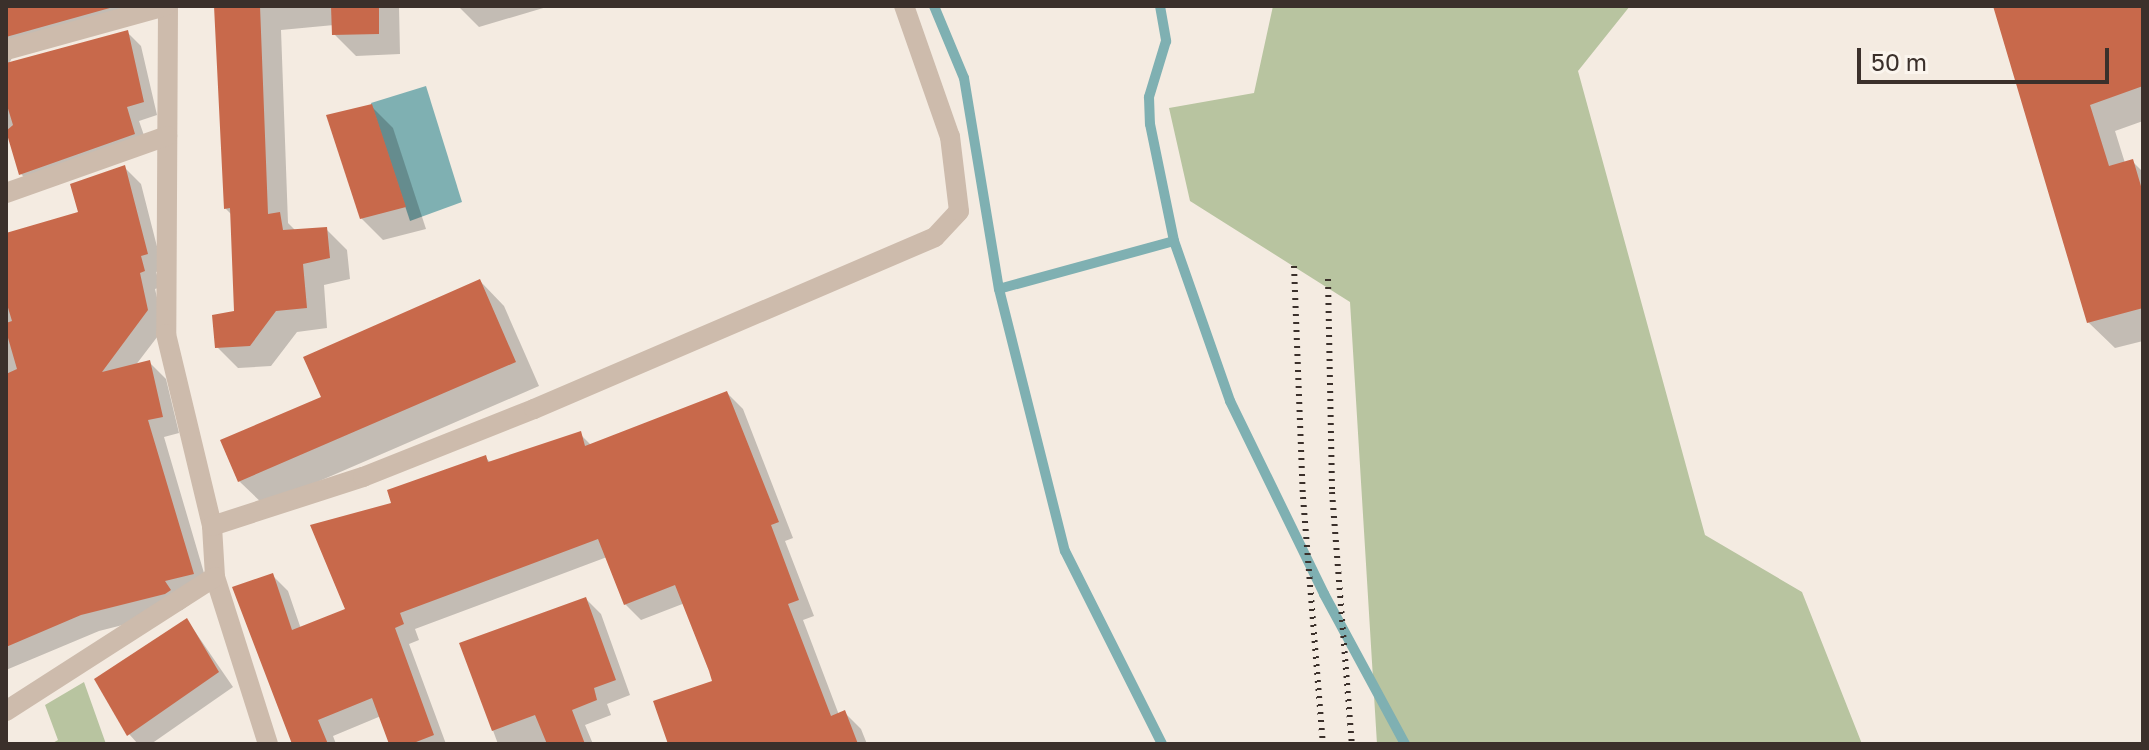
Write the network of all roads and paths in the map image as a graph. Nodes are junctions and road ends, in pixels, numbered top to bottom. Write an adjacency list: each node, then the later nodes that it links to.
1 (167, 6): 3 (street); 4 (street)
2 (904, 6): 6 (street)
3 (6, 50)
4 (167, 136): 5 (street); 6 (street)
5 (6, 193)
6 (212, 526): 7 (street)
7 (215, 577): 8 (street); 9 (street)
8 (6, 711)
9 (268, 744)

